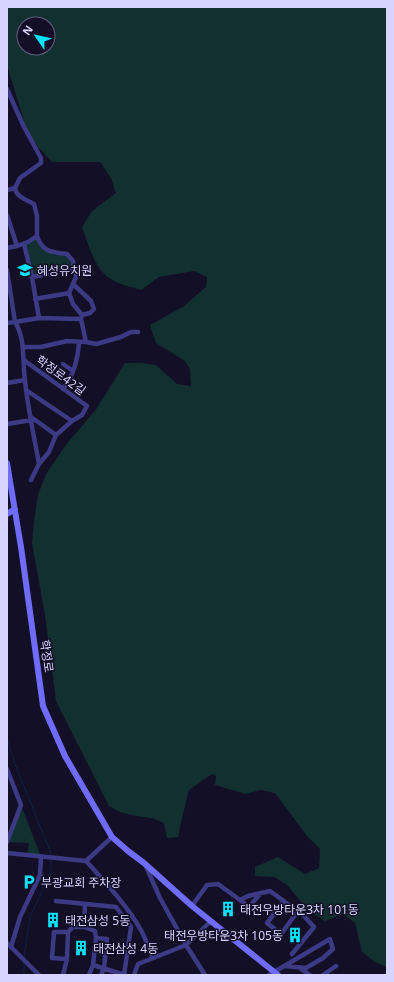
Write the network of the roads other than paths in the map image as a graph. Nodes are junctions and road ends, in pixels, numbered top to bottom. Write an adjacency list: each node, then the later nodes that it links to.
1 (7, 89): 2 (street)
2 (15, 188): 3 (street); 5 (street)
3 (7, 190)
4 (7, 215): 7 (street)
5 (37, 236): 6 (street); 9 (street)
6 (24, 244): 7 (street); 11 (street)
7 (17, 246): 8 (street)
8 (7, 248)
9 (74, 269): 11 (street); 12 (street)
10 (7, 270): 17 (street, 학정로42길)
11 (32, 277): 14 (street)
12 (73, 284): 13 (street); 15 (street)
13 (69, 293): 14 (street); 15 (street)
14 (35, 299): 16 (street)
15 (81, 317): 16 (street); 21 (street)
16 (39, 318): 17 (street)
17 (14, 322): 18 (street); 22 (street, 학정로42길)
18 (7, 323)
19 (138, 332): 21 (street)
20 (79, 342): 21 (street); 22 (street); 25 (street)
21 (86, 342)
22 (23, 347): 23 (street, 학정로42길)
23 (24, 361): 26 (street, 학정로42길); 28 (street, 학정로42길)
24 (63, 364): 25 (street)
25 (73, 371): 28 (street)
26 (25, 380): 27 (street); 29 (street, 학정로42길)
27 (7, 383)
28 (63, 389): 31 (street, 학정로42길)
29 (26, 390): 30 (street, 학정로42길); 31 (street)
30 (31, 419): 32 (street); 33 (street); 35 (street, 학정로42길)
31 (72, 421): 33 (street, 학정로42길)
32 (7, 424)
33 (56, 435): 35 (street, 학정로42길)
34 (7, 463): 37 (main road, 학정로)
35 (38, 464): 36 (street)
36 (31, 480)
37 (15, 509): 38 (main road); 40 (main road, 학정로)
38 (7, 514)
39 (7, 769): 41 (street)
40 (112, 837): 44 (street); 45 (main road, 학정로)
41 (7, 842)
42 (7, 853): 43 (street)
43 (41, 858): 44 (street); 59 (street)
44 (86, 861): 63 (street)
45 (144, 862): 51 (main road, 학정로); 58 (street)
46 (261, 893): 47 (street); 47 (street); 49 (street)
47 (240, 900): 51 (street)
48 (56, 901): 50 (street)
49 (284, 901): 52 (street); 52 (street)
50 (85, 904): 54 (street); 75 (street)
51 (192, 906): 53 (main road, 학정로)
52 (298, 911): 60 (street)
53 (211, 921): 58 (street); 70 (main road, 학정로)
54 (84, 927): 55 (street); 56 (street)
55 (68, 932): 64 (street); 64 (street)
56 (96, 938): 65 (street); 68 (street)
57 (7, 943): 59 (street)
58 (186, 945): 63 (street); 77 (street)
59 (11, 947): 71 (street)
60 (297, 948): 61 (street); 62 (street)
61 (292, 954)
62 (302, 956): 66 (street, 학정로); 69 (street, 학정로)
63 (153, 958): 76 (street)
64 (67, 959): 72 (street)
65 (94, 965): 68 (street); 73 (street)
66 (285, 966): 69 (street); 70 (street, 학정로)
67 (336, 966): 79 (street)
68 (104, 968): 74 (street); 75 (street)
69 (300, 968): 78 (street)
70 (274, 974)
71 (39, 975)
72 (63, 975)
73 (89, 975)
74 (101, 975)
75 (125, 975)
76 (134, 975)
77 (205, 975)
78 (310, 975)
79 (323, 975)

